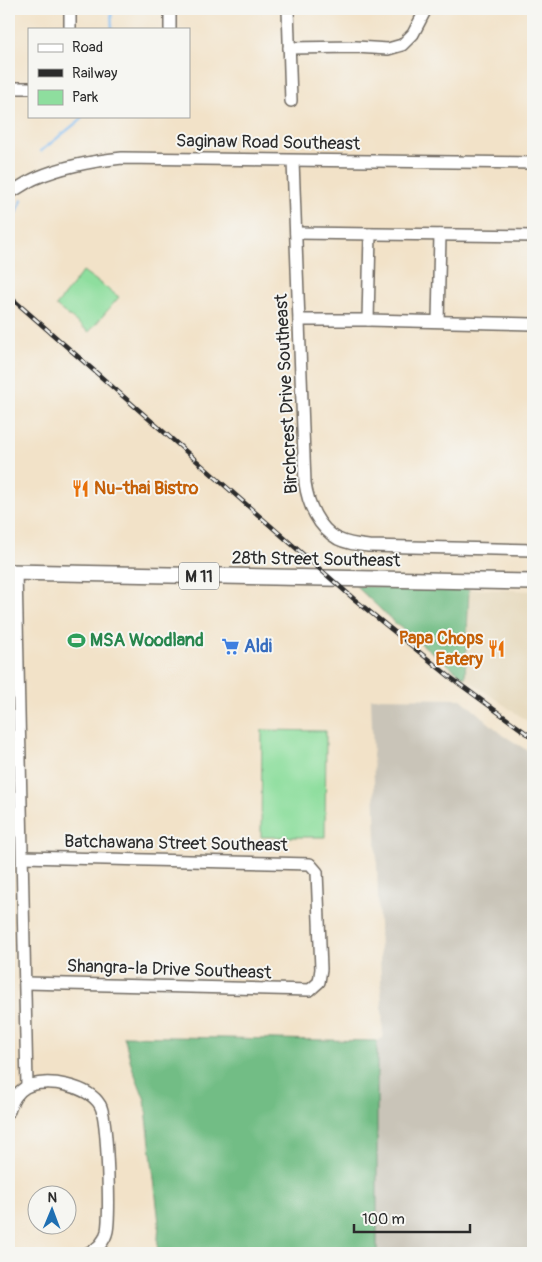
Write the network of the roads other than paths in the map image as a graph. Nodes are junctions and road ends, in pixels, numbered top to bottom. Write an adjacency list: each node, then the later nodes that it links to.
1 (70, 9): 5 (street)
2 (170, 9): 6 (street)
3 (288, 9): 7 (street)
4 (426, 9): 7 (street)
5 (70, 28)
6 (170, 28)
7 (289, 48): 10 (street)
8 (9, 88): 9 (street)
9 (28, 88)
10 (290, 101)
11 (293, 161): 12 (street, Saginaw Road Southeast); 13 (street, Saginaw Road Southeast); 14 (street, Birchcrest Drive Southeast)
12 (533, 164)
13 (9, 193)
14 (296, 233): 15 (street); 18 (street, Birchcrest Drive Southeast)
15 (370, 234): 16 (street); 19 (street)
16 (440, 235): 17 (street); 20 (street)
17 (533, 236)
18 (299, 320): 19 (street); 22 (street, Birchcrest Drive Southeast)
19 (368, 320): 20 (street)
20 (438, 321): 21 (street)
21 (533, 324)
22 (533, 550)
23 (12, 572): 24 (main road, 28th Street Southeast / M 11); 25 (street)
24 (533, 582)
25 (23, 858): 26 (street); 27 (street, Batchawana Street Southeast)
26 (26, 982): 27 (street, Shangra-la Drive Southeast); 28 (street)
27 (310, 990)
28 (27, 1086): 29 (street); 31 (street)
29 (12, 1094): 30 (street)
30 (9, 1111)
31 (88, 1253)

